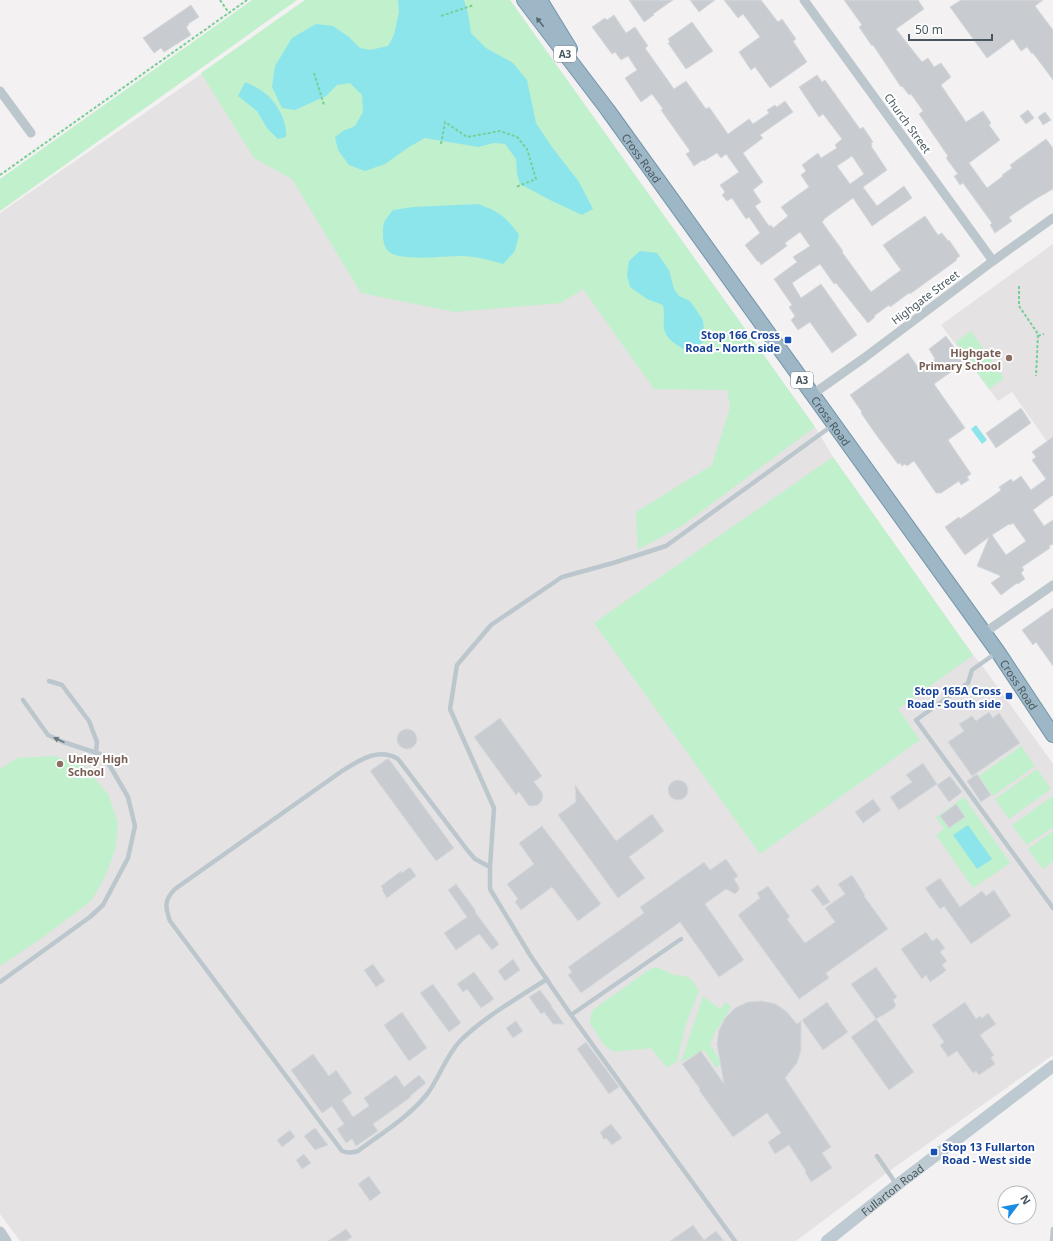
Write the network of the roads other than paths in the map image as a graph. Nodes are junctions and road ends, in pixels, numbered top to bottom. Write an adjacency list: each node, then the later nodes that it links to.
1 (524, 0): 5 (highway, Cross Road / A3, one-way to 1)
2 (540, 0): 5 (highway, Cross Road / A3)
3 (804, 0): 8 (street, Church Street)
4 (0, 91): 6 (street)
5 (607, 108): 9 (highway, Cross Road / A3)
6 (31, 133)
7 (1053, 218): 8 (street, Highgate Street)
8 (993, 261): 9 (street, Highgate Street)
9 (813, 394): 10 (highway, Cross Road / A3)
10 (834, 424): 12 (highway, Cross Road / A3); 18 (lane)
11 (1053, 585): 12 (street)
12 (984, 633): 13 (highway, Cross Road / A3)
13 (998, 652): 16 (highway, Cross Road / A3); 19 (lane)
14 (49, 681): 17 (lane)
15 (23, 700): 17 (lane, one-way to 15)
16 (1053, 735)
17 (96, 753): 22 (lane)
18 (490, 867): 21 (lane); 21 (lane)
19 (1053, 908)
20 (681, 939): 23 (lane)
21 (547, 979): 23 (lane)
22 (0, 982)
23 (571, 1015): 30 (lane)
24 (1053, 1066): 26 (main road, Fullarton Road)
25 (877, 1156): 26 (lane)
26 (897, 1185): 31 (main road, Fullarton Road)
27 (1053, 1229): 32 (lane)
28 (0, 1232): 29 (street)
29 (6, 1241)
30 (735, 1241)
31 (827, 1241)
32 (1052, 1241)

